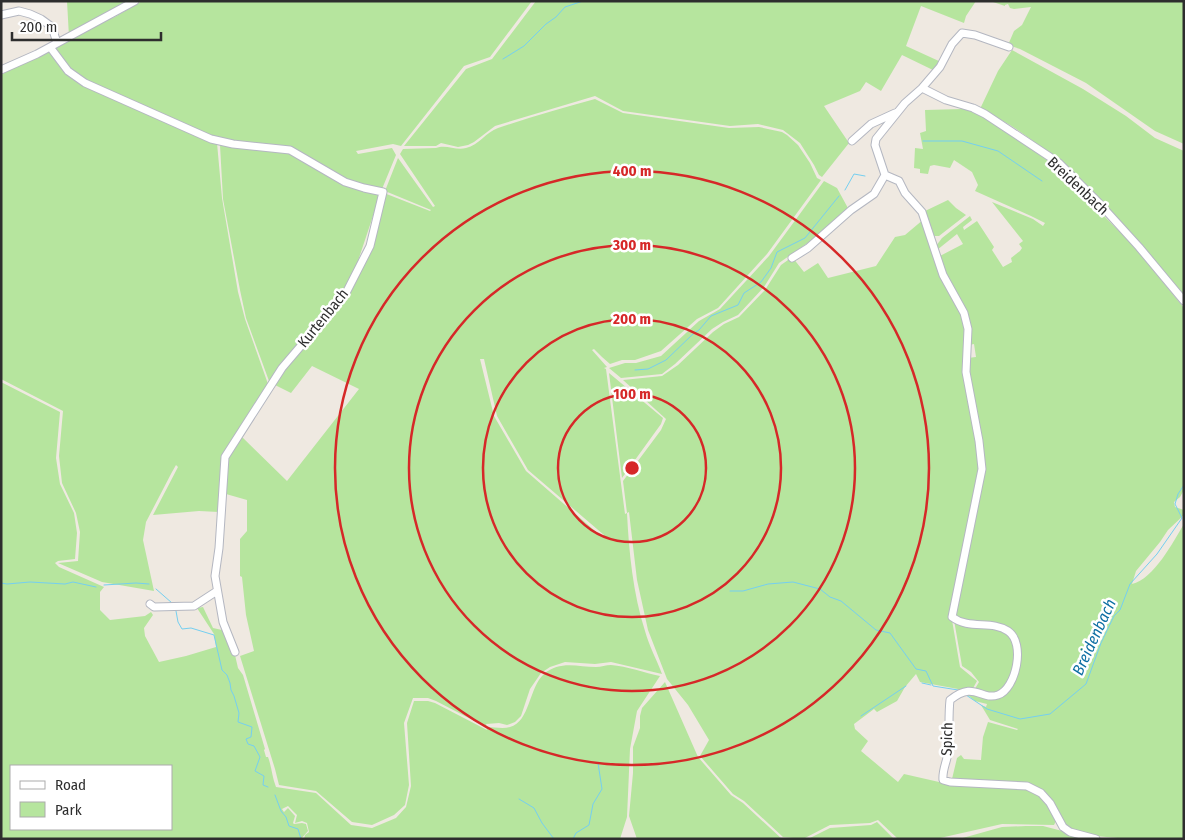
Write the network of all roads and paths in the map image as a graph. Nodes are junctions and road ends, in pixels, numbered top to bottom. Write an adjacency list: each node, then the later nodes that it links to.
1 (135, 1): 3 (street)
2 (1, 15): 3 (street)
3 (57, 44): 4 (street)
4 (50, 47): 6 (street); 13 (street, Kurtenbach)
5 (1009, 47): 7 (street)
6 (1, 70)
7 (922, 88): 8 (street); 12 (street, Breidenbach)
8 (896, 113): 9 (street); 10 (street)
9 (852, 141)
10 (885, 175): 11 (street); 16 (street, Spich)
11 (792, 258)
12 (1184, 301)
13 (216, 591): 14 (street); 15 (street, Kurtenbach)
14 (150, 604)
15 (235, 652)
16 (1096, 839)

